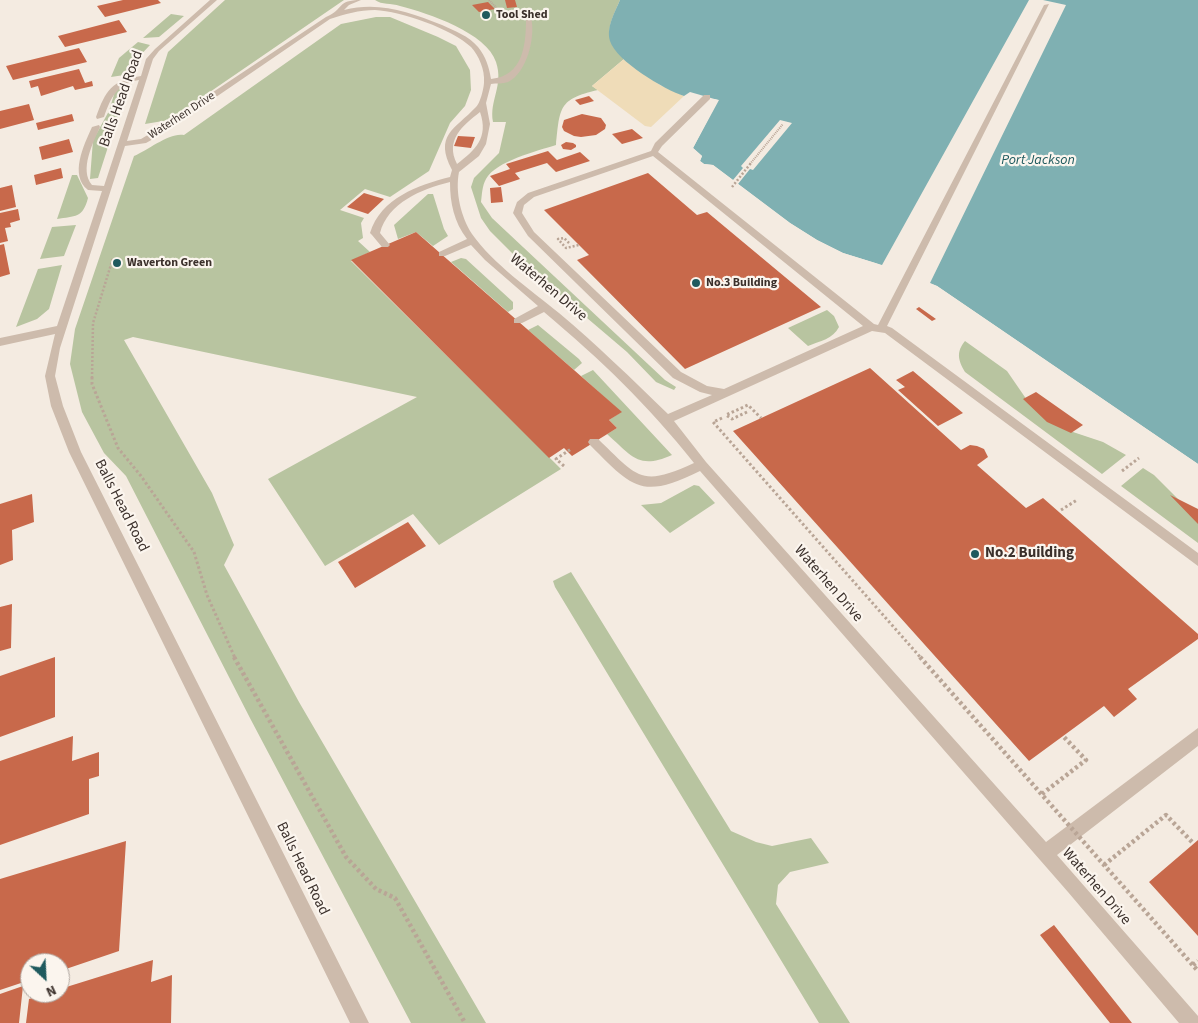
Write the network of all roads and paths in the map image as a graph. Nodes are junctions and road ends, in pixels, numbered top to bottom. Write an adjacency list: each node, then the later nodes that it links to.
1 (214, 0): 9 (street, Balls Head Road)
2 (358, 0): 5 (street); 6 (street)
3 (489, 0): 8 (path)
4 (1047, 5): 29 (street)
5 (372, 9): 6 (street, Waterhen Drive); 10 (street, Waterhen Drive)
6 (339, 13): 16 (street, Waterhen Drive)
7 (529, 19): 10 (street)
8 (510, 20)
9 (144, 77): 13 (street); 16 (street, Balls Head Road)
10 (488, 82): 12 (street, Waterhen Drive)
11 (707, 97): 17 (street)
12 (482, 107): 18 (street, Waterhen Drive); 18 (street, Waterhen Drive)
13 (100, 117)
14 (783, 124): 20 (path)
15 (96, 127): 19 (street)
16 (123, 144): 19 (street, Balls Head Road)
17 (654, 153): 29 (street); 32 (street)
18 (455, 174): 21 (street, Waterhen Drive); 23 (street)
19 (108, 188): 30 (street, Balls Head Road)
20 (731, 188)
21 (470, 241): 26 (street); 27 (street, Waterhen Drive)
22 (569, 244): 24 (path, bridge)
23 (385, 245)
24 (579, 245)
25 (116, 250): 52 (path)
26 (442, 254)
27 (545, 307): 28 (street); 36 (street, Waterhen Drive)
28 (518, 321)
29 (876, 327): 32 (street); 41 (street)
30 (61, 329): 31 (street); 51 (street, Balls Head Road)
31 (0, 342)
32 (723, 393): 36 (street)
33 (747, 412): 35 (path, bridge)
34 (722, 418): 44 (path, bridge)
35 (761, 418)
36 (666, 420): 39 (street, Waterhen Drive)
37 (594, 442): 39 (street)
38 (567, 451): 40 (path)
39 (702, 465): 46 (street, Waterhen Drive)
40 (564, 466)
41 (1198, 560)
42 (1063, 736): 44 (path)
43 (1198, 736): 46 (street)
44 (1042, 794): 47 (path, bridge)
45 (1194, 844): 47 (path)
46 (1045, 854): 53 (street, Waterhen Drive)
47 (1104, 864): 49 (path, bridge)
48 (1198, 961): 49 (path, bridge)
49 (1193, 965): 50 (path, bridge)
50 (1198, 971)
51 (360, 1023)
52 (465, 1023)
53 (1191, 1023)

